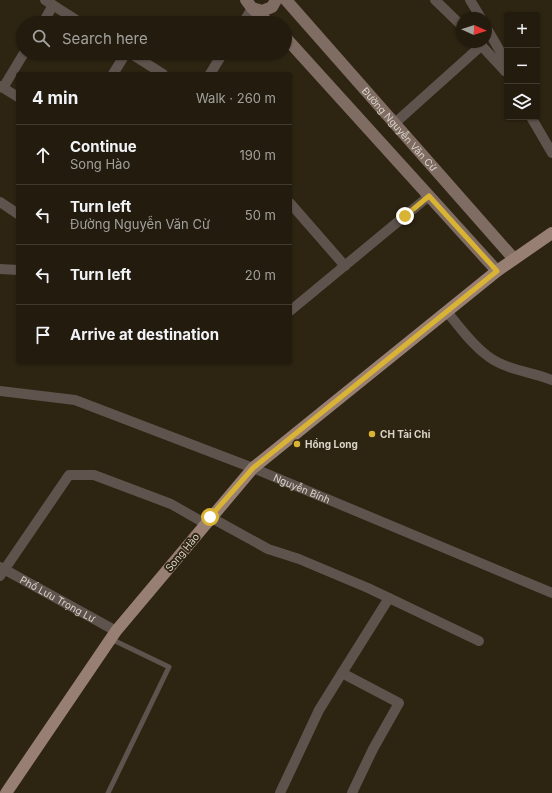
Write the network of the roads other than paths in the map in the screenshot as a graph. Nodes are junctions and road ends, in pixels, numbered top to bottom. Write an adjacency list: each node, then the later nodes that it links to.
1 (241, 0): 7 (street)
2 (276, 0): 7 (street)
3 (286, 0): 30 (street, Đường Nguyễn Văn Cừ)
4 (435, 0): 13 (street)
5 (470, 0): 8 (street)
6 (49, 3): 9 (street); 10 (street)
7 (249, 4): 11 (street); 12 (street)
8 (477, 12)
9 (45, 16)
10 (70, 16)
11 (245, 16)
12 (262, 16)
13 (456, 20)
14 (492, 38): 22 (street)
15 (292, 45): 32 (street)
16 (476, 48): 30 (street)
17 (484, 48): 23 (street)
18 (19, 60): 27 (street)
19 (122, 60): 24 (street)
20 (141, 60): 25 (street)
21 (219, 60): 26 (street)
22 (504, 64)
23 (504, 71)
24 (114, 72)
25 (160, 72)
26 (211, 72)
27 (2, 87): 28 (street)
28 (16, 96)
29 (533, 120): 31 (street)
30 (395, 123): 37 (street, Đường Nguyễn Văn Cừ)
31 (552, 153)
32 (429, 196): 38 (street); 41 (street)
33 (0, 202): 35 (street)
34 (292, 205): 38 (street)
35 (16, 213)
36 (552, 233): 37 (main road, Song Hào)
37 (514, 259): 41 (main road, Song Hào)
38 (345, 266): 42 (street)
39 (0, 268): 40 (street)
40 (16, 270)
41 (497, 271): 43 (main road, Song Hào)
42 (292, 309)
43 (447, 312): 44 (street); 46 (main road, Song Hào)
44 (552, 380)
45 (0, 391): 46 (street, Nguyễn Bính)
46 (253, 468): 47 (main road, Song Hào); 49 (street, Nguyễn Bính)
47 (208, 521): 48 (street); 50 (street); 51 (main road, Song Hào)
48 (1, 571): 51 (street, Phố Lưu Trọng Lư)
49 (552, 593)
50 (389, 598): 52 (street); 53 (street)
51 (113, 635): 54 (main road, Song Hào); 55 (lane)
52 (479, 641)
53 (342, 673): 56 (street); 57 (street)
54 (6, 793)
55 (108, 793)
56 (280, 793)
57 (352, 793)

